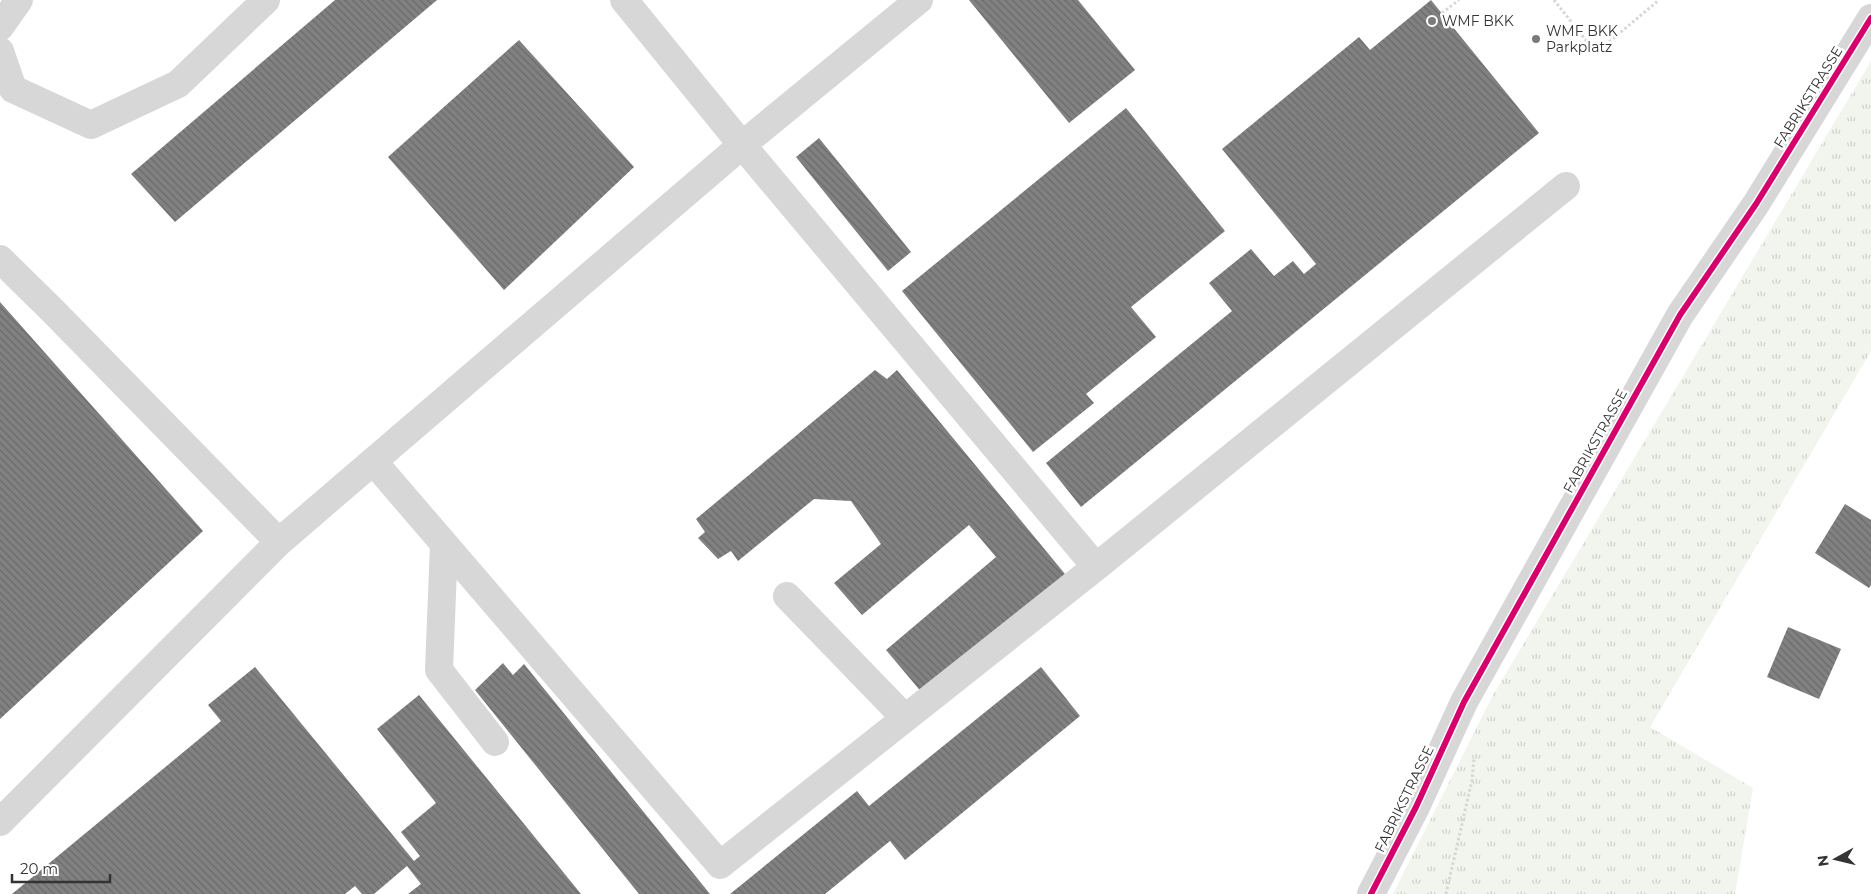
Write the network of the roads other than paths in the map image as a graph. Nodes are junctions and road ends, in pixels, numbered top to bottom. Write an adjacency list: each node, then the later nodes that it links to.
1 (19, 0): 6 (street)
2 (266, 0): 7 (street)
3 (624, 0): 8 (street)
4 (919, 0): 8 (street)
5 (1871, 18): 19 (street, FABRIKSTRASSE)
6 (0, 27)
7 (0, 51)
8 (742, 146): 11 (street); 14 (street)
9 (1566, 186): 14 (street)
10 (0, 259): 12 (street)
11 (373, 461): 12 (street); 13 (street)
12 (279, 542): 18 (street)
13 (444, 544): 16 (street); 17 (street)
14 (1096, 567): 16 (street)
15 (787, 596): 16 (street)
16 (905, 718)
17 (495, 742)
18 (0, 822)
19 (1371, 894)

